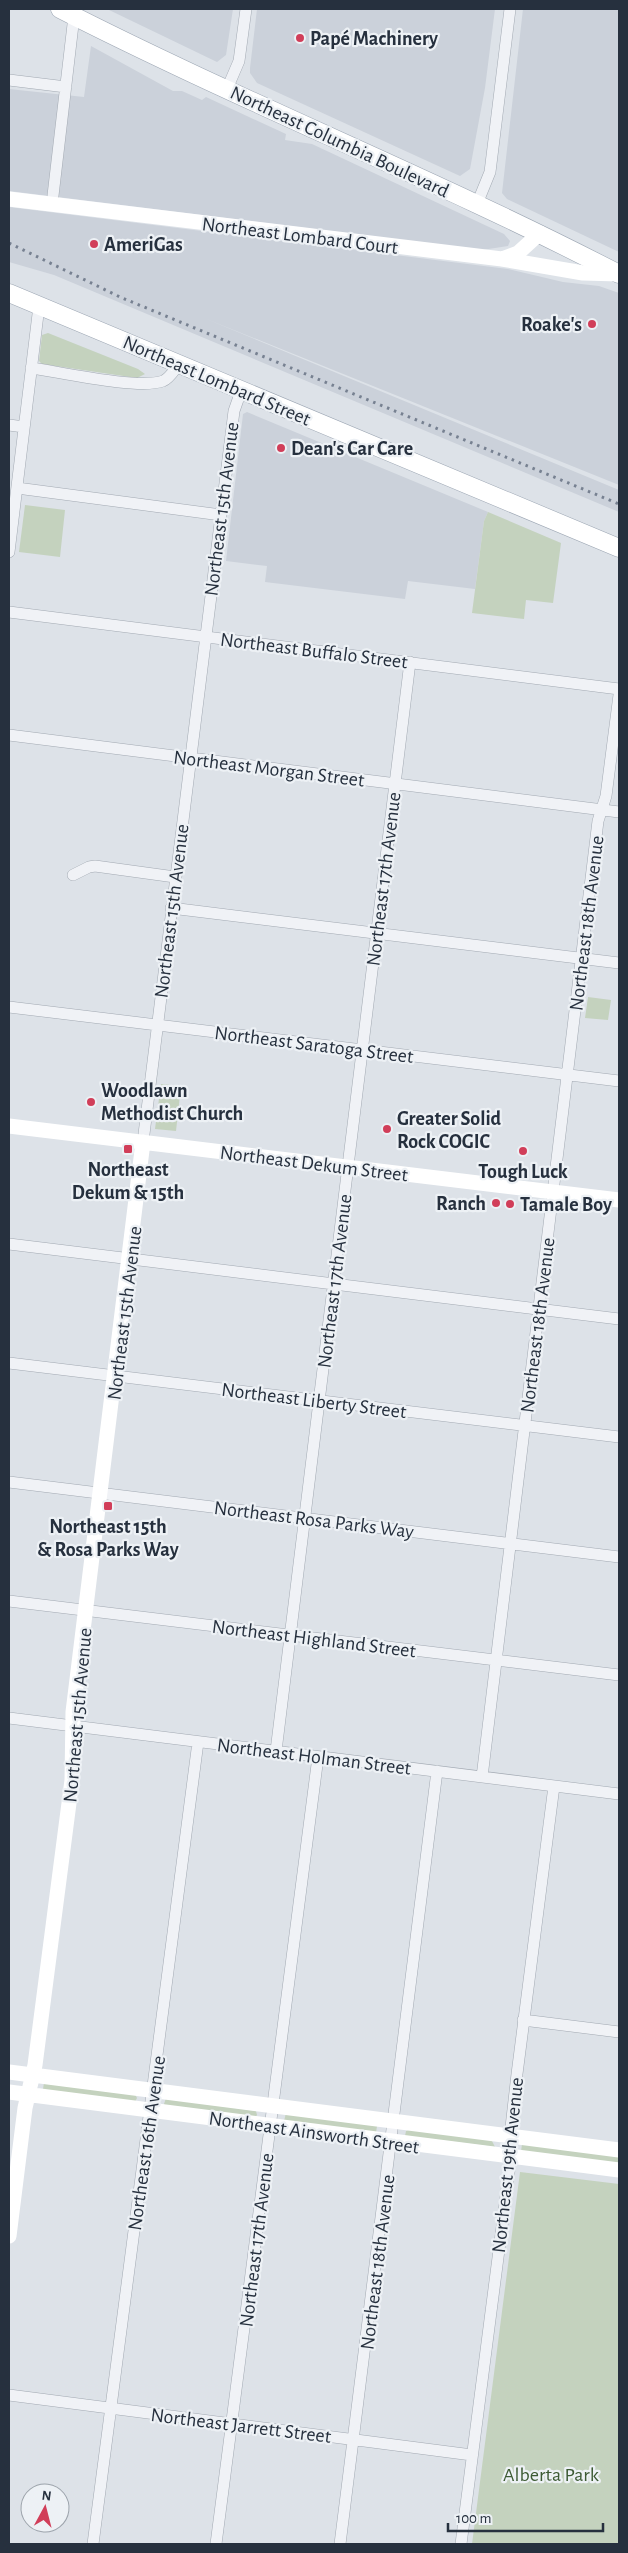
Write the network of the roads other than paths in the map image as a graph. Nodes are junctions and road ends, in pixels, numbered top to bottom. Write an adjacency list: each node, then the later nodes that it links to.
1 (246, 9): 6 (street)
2 (510, 9): 9 (street)
3 (67, 12): 5 (street); 6 (main road, Northeast Columbia Boulevard)
4 (9, 80): 5 (street)
5 (66, 87): 8 (street)
6 (227, 89): 9 (main road, Northeast Columbia Boulevard)
7 (9, 199): 8 (street, Northeast Lombard Court)
8 (52, 204): 11 (street, Northeast Lombard Court)
9 (476, 204): 10 (main road, Northeast Columbia Boulevard)
10 (540, 233): 11 (street); 12 (main road, Northeast Columbia Boulevard)
11 (502, 260): 12 (street, Northeast Lombard Court)
12 (619, 274)
13 (9, 293): 14 (main road, Northeast Lombard Street)
14 (39, 306): 15 (main road, Northeast Lombard Street); 16 (street)
15 (179, 364): 16 (street); 17 (main road, Northeast Lombard Street)
16 (31, 368): 19 (street)
17 (241, 391): 21 (street, Northeast 15th Avenue); 22 (main road, Northeast Lombard Street)
18 (9, 425): 19 (street)
19 (24, 427): 20 (street)
20 (16, 488): 21 (street); 23 (street)
21 (220, 516): 25 (street, Northeast 15th Avenue)
22 (619, 548)
23 (9, 552)
24 (9, 612): 25 (street, Northeast Buffalo Street)
25 (205, 636): 26 (street, Northeast Buffalo Street); 30 (street, Northeast 15th Avenue)
26 (410, 662): 27 (street, Northeast Buffalo Street); 31 (street, Northeast 17th Avenue)
27 (619, 689)
28 (619, 695): 32 (street, Northeast 18th Avenue)
29 (9, 735): 30 (street, Northeast Morgan Street)
30 (190, 759): 31 (street, Northeast Morgan Street); 35 (street, Northeast 15th Avenue)
31 (395, 784): 32 (street, Northeast Morgan Street); 37 (street, Northeast 17th Avenue)
32 (602, 810): 33 (street, Northeast Morgan Street); 38 (street, Northeast 18th Avenue)
33 (619, 812)
34 (74, 875): 35 (street)
35 (175, 877): 36 (street, Northeast 15th Avenue)
36 (171, 908): 37 (street); 41 (street, Northeast 15th Avenue)
37 (377, 934): 38 (street); 42 (street, Northeast 17th Avenue)
38 (581, 958): 39 (street); 43 (street, Northeast 18th Avenue)
39 (619, 963)
40 (9, 1007): 41 (street, Northeast Saratoga Street)
41 (157, 1025): 42 (street, Northeast Saratoga Street); 46 (street, Northeast 15th Avenue)
42 (362, 1050): 43 (street, Northeast Saratoga Street); 47 (street, Northeast 17th Avenue)
43 (567, 1075): 44 (street, Northeast Saratoga Street); 48 (street, Northeast 18th Avenue)
44 (619, 1081)
45 (9, 1126): 46 (street, Northeast Dekum Street)
46 (143, 1142): 47 (street, Northeast Dekum Street); 51 (street, Northeast 15th Avenue)
47 (348, 1167): 48 (street, Northeast Dekum Street); 52 (street, Northeast 17th Avenue)
48 (553, 1192): 49 (street, Northeast Dekum Street); 53 (street, Northeast 18th Avenue)
49 (619, 1200)
50 (9, 1244): 51 (street)
51 (130, 1259): 52 (street); 56 (street, Northeast 15th Avenue)
52 (334, 1284): 53 (street); 57 (street, Northeast 17th Avenue)
53 (538, 1309): 54 (street); 58 (street, Northeast 18th Avenue)
54 (619, 1319)
55 (9, 1363): 56 (street, Northeast Liberty Street)
56 (116, 1376): 57 (street, Northeast Liberty Street); 61 (street, Northeast 15th Avenue)
57 (319, 1401): 58 (street, Northeast Liberty Street); 62 (street, Northeast 17th Avenue)
58 (524, 1426): 59 (street, Northeast Liberty Street); 63 (street, Northeast 18th Avenue)
59 (619, 1437)
60 (9, 1482): 61 (street, Northeast Rosa Parks Way)
61 (102, 1493): 62 (street, Northeast Rosa Parks Way); 66 (street, Northeast 15th Avenue)
62 (305, 1518): 63 (street, Northeast Rosa Parks Way); 67 (street, Northeast 17th Avenue)
63 (510, 1544): 64 (street, Northeast Rosa Parks Way); 68 (street, Northeast 18th Avenue)
64 (619, 1557)
65 (9, 1601): 66 (street, Northeast Highland Street)
66 (87, 1610): 67 (street, Northeast Highland Street); 71 (street, Northeast 15th Avenue)
67 (290, 1635): 68 (street, Northeast Highland Street); 73 (street, Northeast 17th Avenue)
68 (496, 1660): 69 (street, Northeast Highland Street); 76 (street, Northeast 18th Avenue)
69 (619, 1675)
70 (9, 1718): 71 (street, Northeast Holman Street)
71 (73, 1726): 72 (street, Northeast Holman Street); 82 (street, Northeast 15th Avenue)
72 (198, 1742): 73 (street, Northeast Holman Street); 83 (street, Northeast 16th Avenue)
73 (276, 1751): 74 (street, Northeast Holman Street)
74 (318, 1757): 75 (street, Northeast Holman Street); 86 (street, Northeast 17th Avenue)
75 (437, 1771): 76 (street, Northeast Holman Street); 88 (street, Northeast 18th Avenue)
76 (482, 1777): 77 (street, Northeast Holman Street)
77 (554, 1786): 78 (street, Northeast Holman Street); 79 (street, Northeast 19th Avenue)
78 (619, 1794)
79 (523, 2020): 80 (street); 90 (street, Northeast 19th Avenue)
80 (619, 2032)
81 (9, 2072): 82 (street, Northeast Ainsworth Street)
82 (33, 2075): 83 (street, Northeast Ainsworth Street); 85 (street, Northeast 15th Avenue)
83 (153, 2091): 86 (street, Northeast Ainsworth Street); 87 (street, Northeast 16th Avenue)
84 (9, 2092): 85 (street, Northeast Ainsworth Street)
85 (29, 2094): 87 (street, Northeast Ainsworth Street); 95 (street, Northeast 15th Avenue)
86 (272, 2106): 88 (street, Northeast Ainsworth Street); 89 (street, Northeast 17th Avenue)
87 (150, 2110): 89 (street, Northeast Ainsworth Street); 97 (street, Northeast 16th Avenue)
88 (392, 2122): 90 (street, Northeast Ainsworth Street); 91 (street, Northeast 18th Avenue)
89 (271, 2126): 91 (street, Northeast Ainsworth Street); 98 (street, Northeast 17th Avenue)
90 (510, 2136): 92 (street, Northeast Ainsworth Street); 93 (street, Northeast 19th Avenue)
91 (392, 2142): 93 (street, Northeast Ainsworth Street); 99 (street, Northeast 18th Avenue)
92 (619, 2150)
93 (511, 2157): 94 (street, Northeast Ainsworth Street); 100 (street, Northeast 19th Avenue)
94 (619, 2170)
95 (9, 2236)
96 (9, 2395): 97 (street, Northeast Jarrett Street)
97 (110, 2408): 98 (street, Northeast Jarrett Street); 101 (street, Northeast 16th Avenue)
98 (232, 2424): 99 (street, Northeast Jarrett Street); 102 (street, Northeast 17th Avenue)
99 (354, 2440): 100 (street, Northeast Jarrett Street); 103 (street, Northeast 18th Avenue)
100 (472, 2455): 104 (street, Northeast 19th Avenue)
101 (93, 2544)
102 (216, 2544)
103 (340, 2544)
104 (461, 2544)

